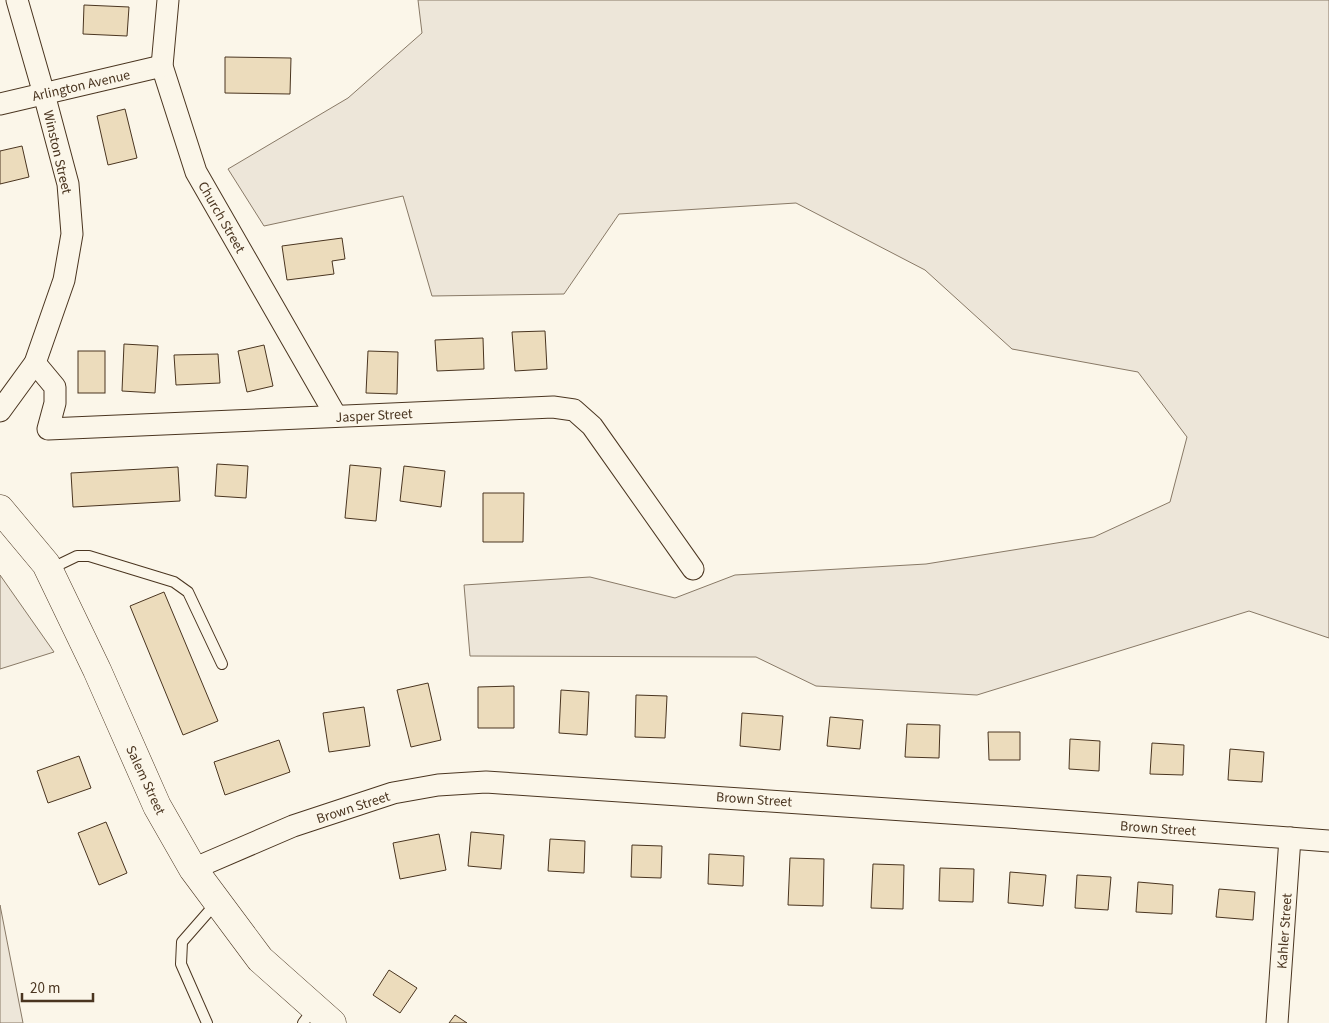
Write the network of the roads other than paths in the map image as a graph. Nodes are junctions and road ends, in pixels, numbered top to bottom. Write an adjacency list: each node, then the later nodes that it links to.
1 (17, 0): 4 (street, Winston Street)
2 (168, 0): 3 (street, Church Street)
3 (162, 66): 4 (street, Arlington Avenue); 8 (street, Church Street)
4 (44, 94): 5 (street, Arlington Avenue); 6 (street, Winston Street)
5 (0, 104)
6 (35, 363): 7 (street, Winston Street); 8 (street, Jasper Street)
7 (0, 412)
8 (336, 416): 10 (street, Jasper Street)
9 (0, 508): 11 (main road, Salem Street)
10 (693, 569)
11 (49, 570): 12 (lane); 15 (main road, Salem Street)
12 (222, 664)
13 (1290, 838): 14 (street, Brown Street); 15 (street, Brown Street); 19 (street, Kahler Street)
14 (1329, 841)
15 (193, 869): 16 (main road, Salem Street)
16 (217, 902): 17 (main road, Salem Street); 18 (lane)
17 (317, 1018)
18 (206, 1023)
19 (1277, 1023)

